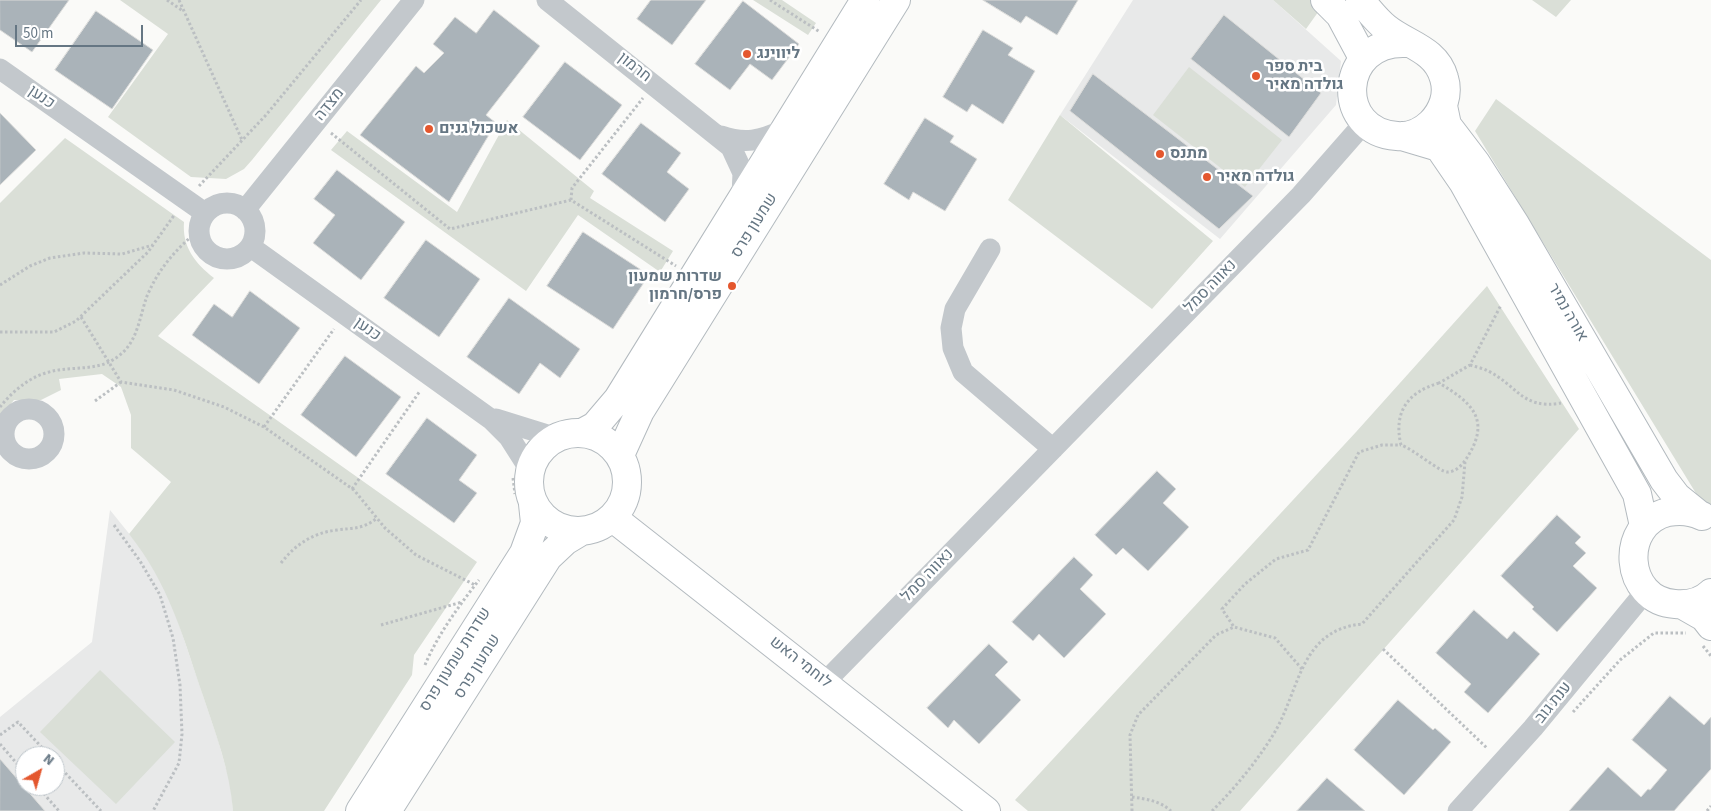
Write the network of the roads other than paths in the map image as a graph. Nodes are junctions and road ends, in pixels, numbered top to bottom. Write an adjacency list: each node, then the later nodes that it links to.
1 (414, 0): 16 (street, מצדה)
2 (547, 0): 13 (street, חרמון)
3 (865, 0): 12 (street, שמעון פרס)
4 (896, 0): 23 (street, שמעון פרס)
5 (1325, 0): 8 (street)
6 (1360, 0): 7 (street)
7 (1405, 43): 8 (street); 10 (street)
8 (1363, 58): 11 (street)
9 (0, 69): 17 (street, כנען)
10 (1443, 106): 14 (street); 27 (street, אורה נמיר)
11 (1365, 122): 14 (street); 22 (street, נאווה סמל)
12 (783, 130): 13 (street, חרמון); 15 (street, שמעון פרס)
13 (720, 136): 15 (street, חרמון)
14 (1402, 136): 28 (street, אורה נמיר)
15 (742, 196): 21 (street, שמעון פרס)
16 (246, 210): 17 (street); 18 (street)
17 (202, 222): 18 (street)
18 (250, 247): 20 (street, כנען)
19 (990, 249): 22 (street)
20 (484, 414): 21 (street, כנען); 24 (street, כנען)
21 (570, 436): 23 (street); 24 (street)
22 (1053, 449): 34 (street, נאווה סמל)
23 (620, 455): 26 (street)
24 (530, 470): 25 (street)
25 (533, 504): 29 (street); 35 (street, שדרות שמעון פרס)
26 (613, 518): 29 (street); 34 (street, לוחמי האש)
27 (1704, 519): 28 (street)
28 (1644, 526): 30 (street)
29 (580, 532): 36 (street, שמעון פרס)
30 (1646, 591): 32 (street); 38 (street, ענת גוב)
31 (1711, 593): 32 (street)
32 (1683, 605): 33 (street)
33 (1702, 636)
34 (825, 682): 37 (street, לוחמי האש)
35 (360, 811)
36 (387, 811)
37 (986, 811)
38 (1458, 811)

